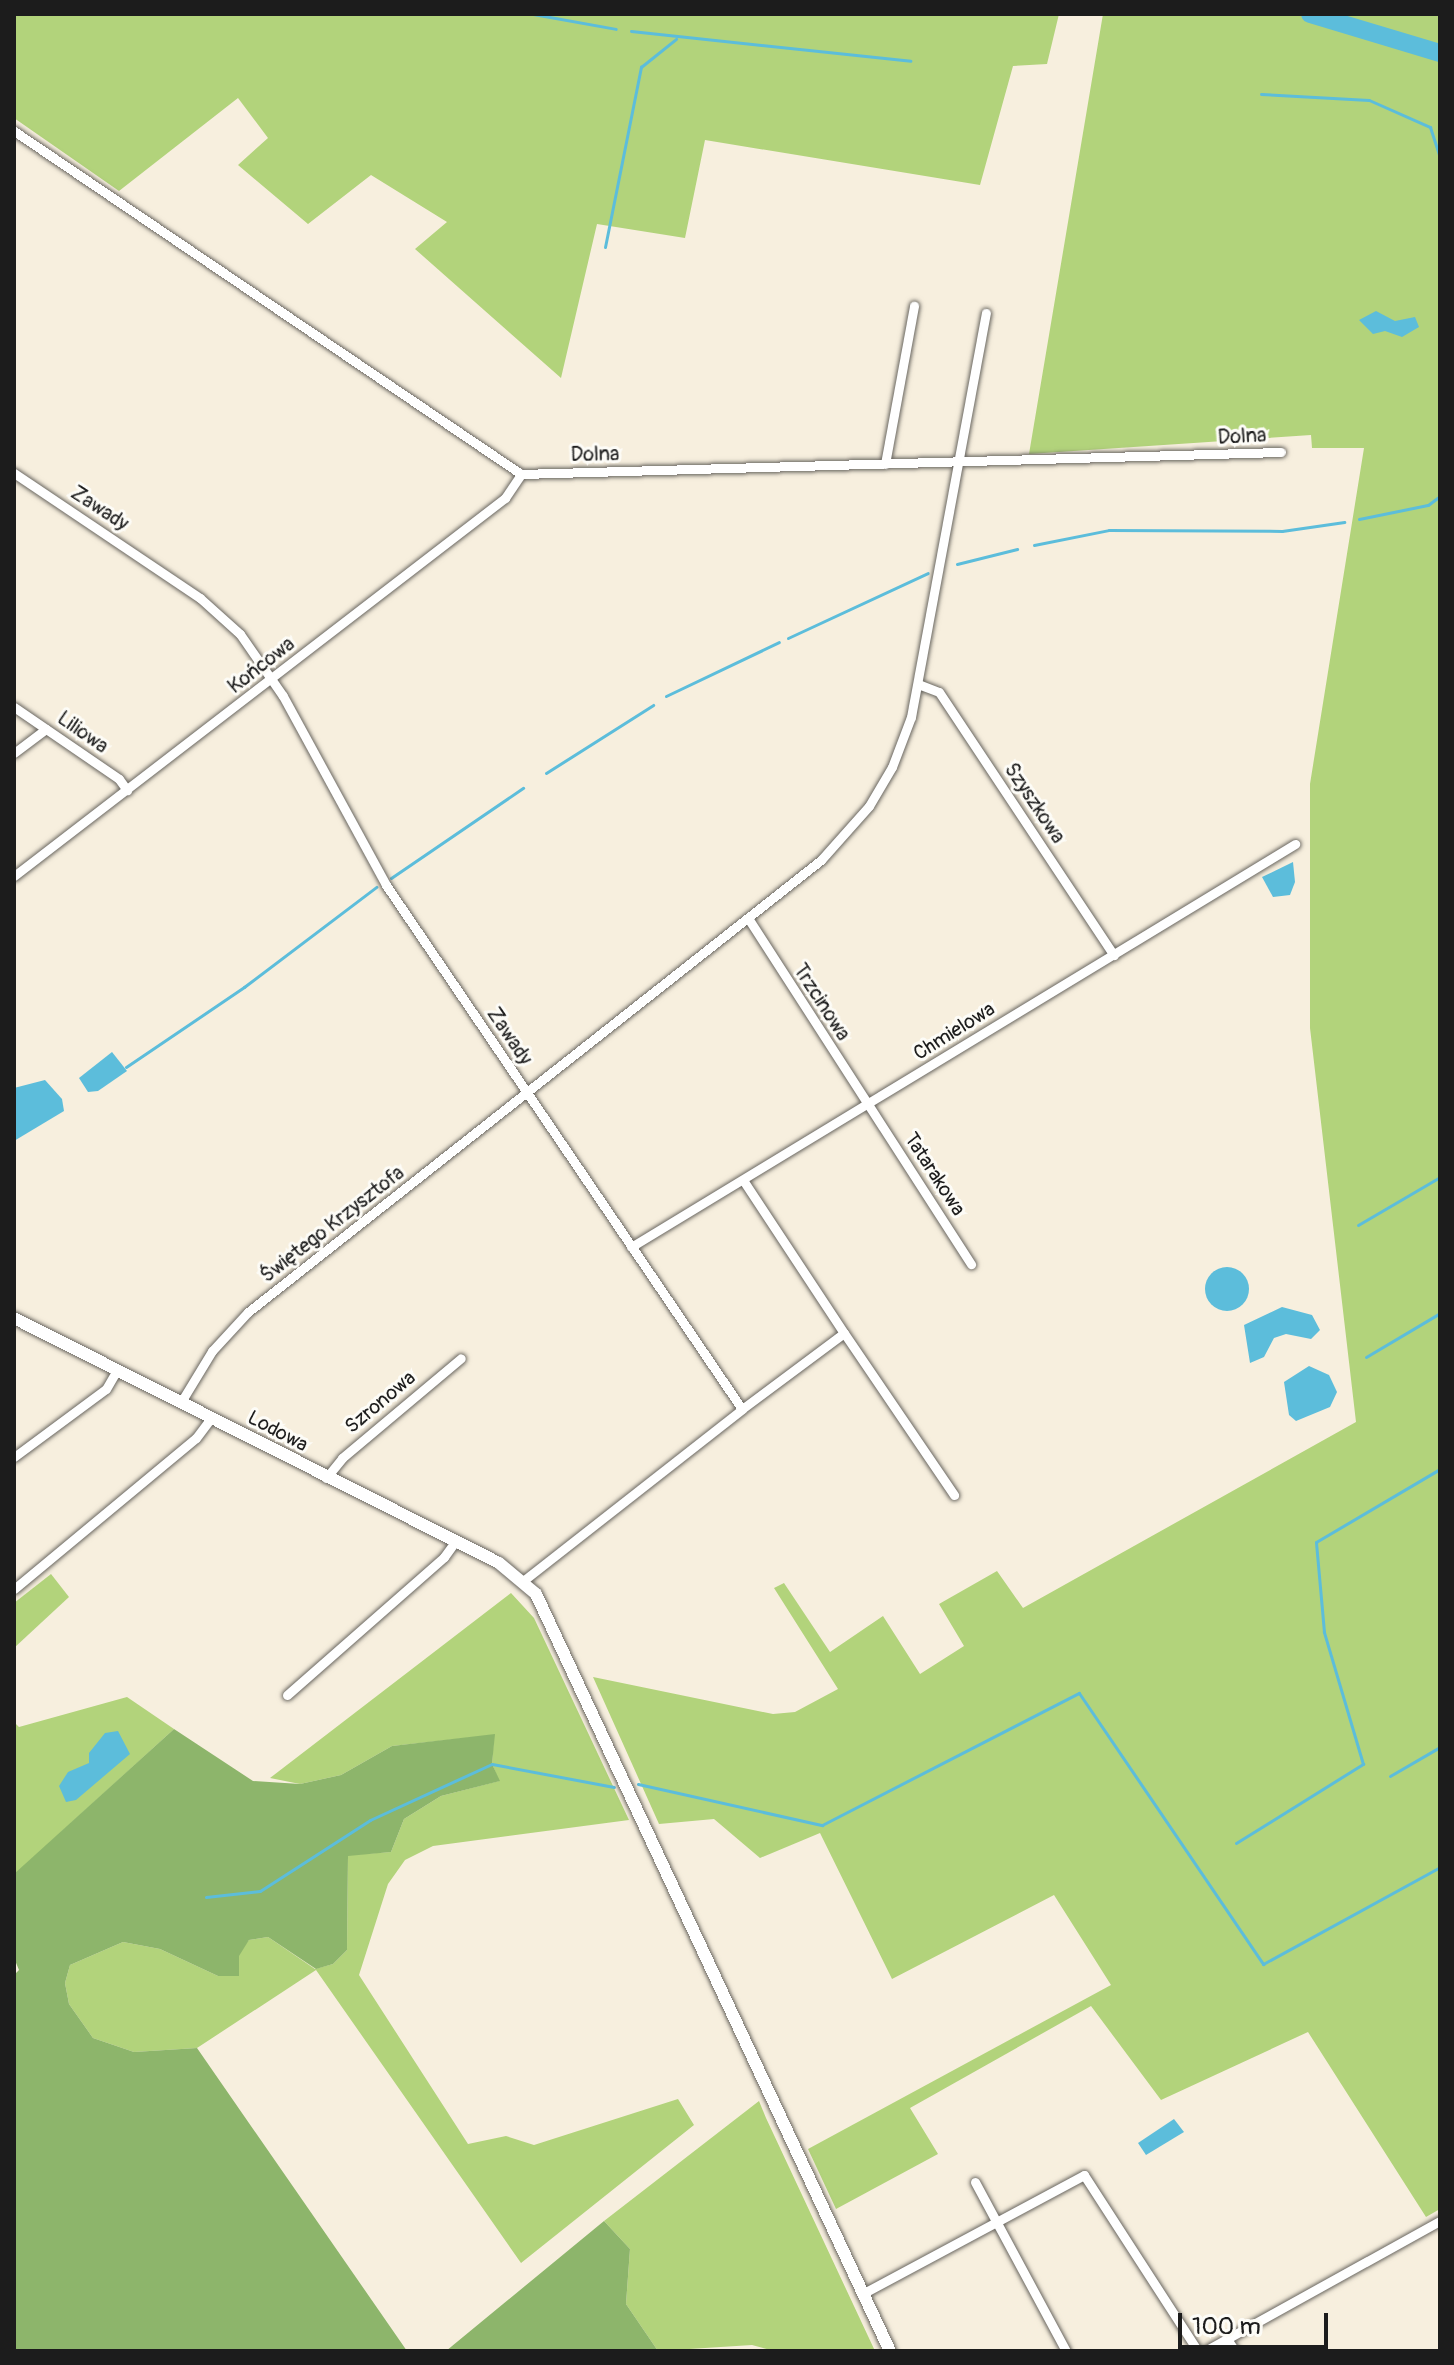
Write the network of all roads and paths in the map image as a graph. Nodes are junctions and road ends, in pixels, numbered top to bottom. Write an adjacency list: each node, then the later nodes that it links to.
1 (14, 131): 8 (street)
2 (914, 306): 5 (street)
3 (986, 313): 6 (street, Świętego Krzysztofa)
4 (1281, 452): 6 (street, Dolna)
5 (885, 464): 6 (street, Dolna); 8 (street, Dolna)
6 (957, 464): 10 (street, Świętego Krzysztofa)
7 (14, 473): 9 (street, Zawady)
8 (521, 474): 9 (street, Końcowa)
9 (273, 680): 14 (street, Końcowa); 19 (street, Zawady)
10 (918, 684): 17 (street, Świętego Krzysztofa); 18 (street, Szyszkowa)
11 (14, 707): 12 (street, Liliowa)
12 (46, 729): 13 (street); 14 (street, Liliowa)
13 (14, 753)
14 (127, 790): 16 (street, Końcowa)
15 (1295, 844): 18 (street, Chmielowa)
16 (14, 876)
17 (748, 918): 19 (street, Świętego Krzysztofa); 20 (street, Trzcinowa)
18 (1114, 955): 20 (street, Chmielowa)
19 (526, 1093): 22 (street, Zawady); 28 (street, Świętego Krzysztofa)
20 (869, 1104): 21 (street, Chmielowa); 23 (street, Tatarakowa)
21 (743, 1180): 22 (street, Chmielowa); 25 (street)
22 (631, 1247): 29 (street, Zawady)
23 (971, 1264)
24 (14, 1318): 27 (street, Lodowa)
25 (844, 1333): 29 (street); 33 (street)
26 (461, 1358): 32 (street, Szronowa)
27 (117, 1370): 28 (street, Lodowa); 31 (street)
28 (181, 1402): 30 (street, Lodowa)
29 (742, 1409): 35 (street)
30 (211, 1418): 32 (street, Lodowa); 36 (street)
31 (14, 1457)
32 (326, 1478): 34 (street, Lodowa)
33 (954, 1495)
34 (455, 1542): 35 (street, Lodowa); 37 (street)
35 (523, 1581): 41 (street)
36 (14, 1589)
37 (287, 1695)
38 (975, 2182): 40 (street)
39 (1440, 2221): 42 (street)
40 (996, 2222): 41 (street); 44 (street); 45 (street)
41 (862, 2294): 43 (street)
42 (1227, 2339): 46 (street); 47 (street)
43 (890, 2351)
44 (1066, 2351)
45 (1198, 2351)
46 (1205, 2351)
47 (1235, 2351)

